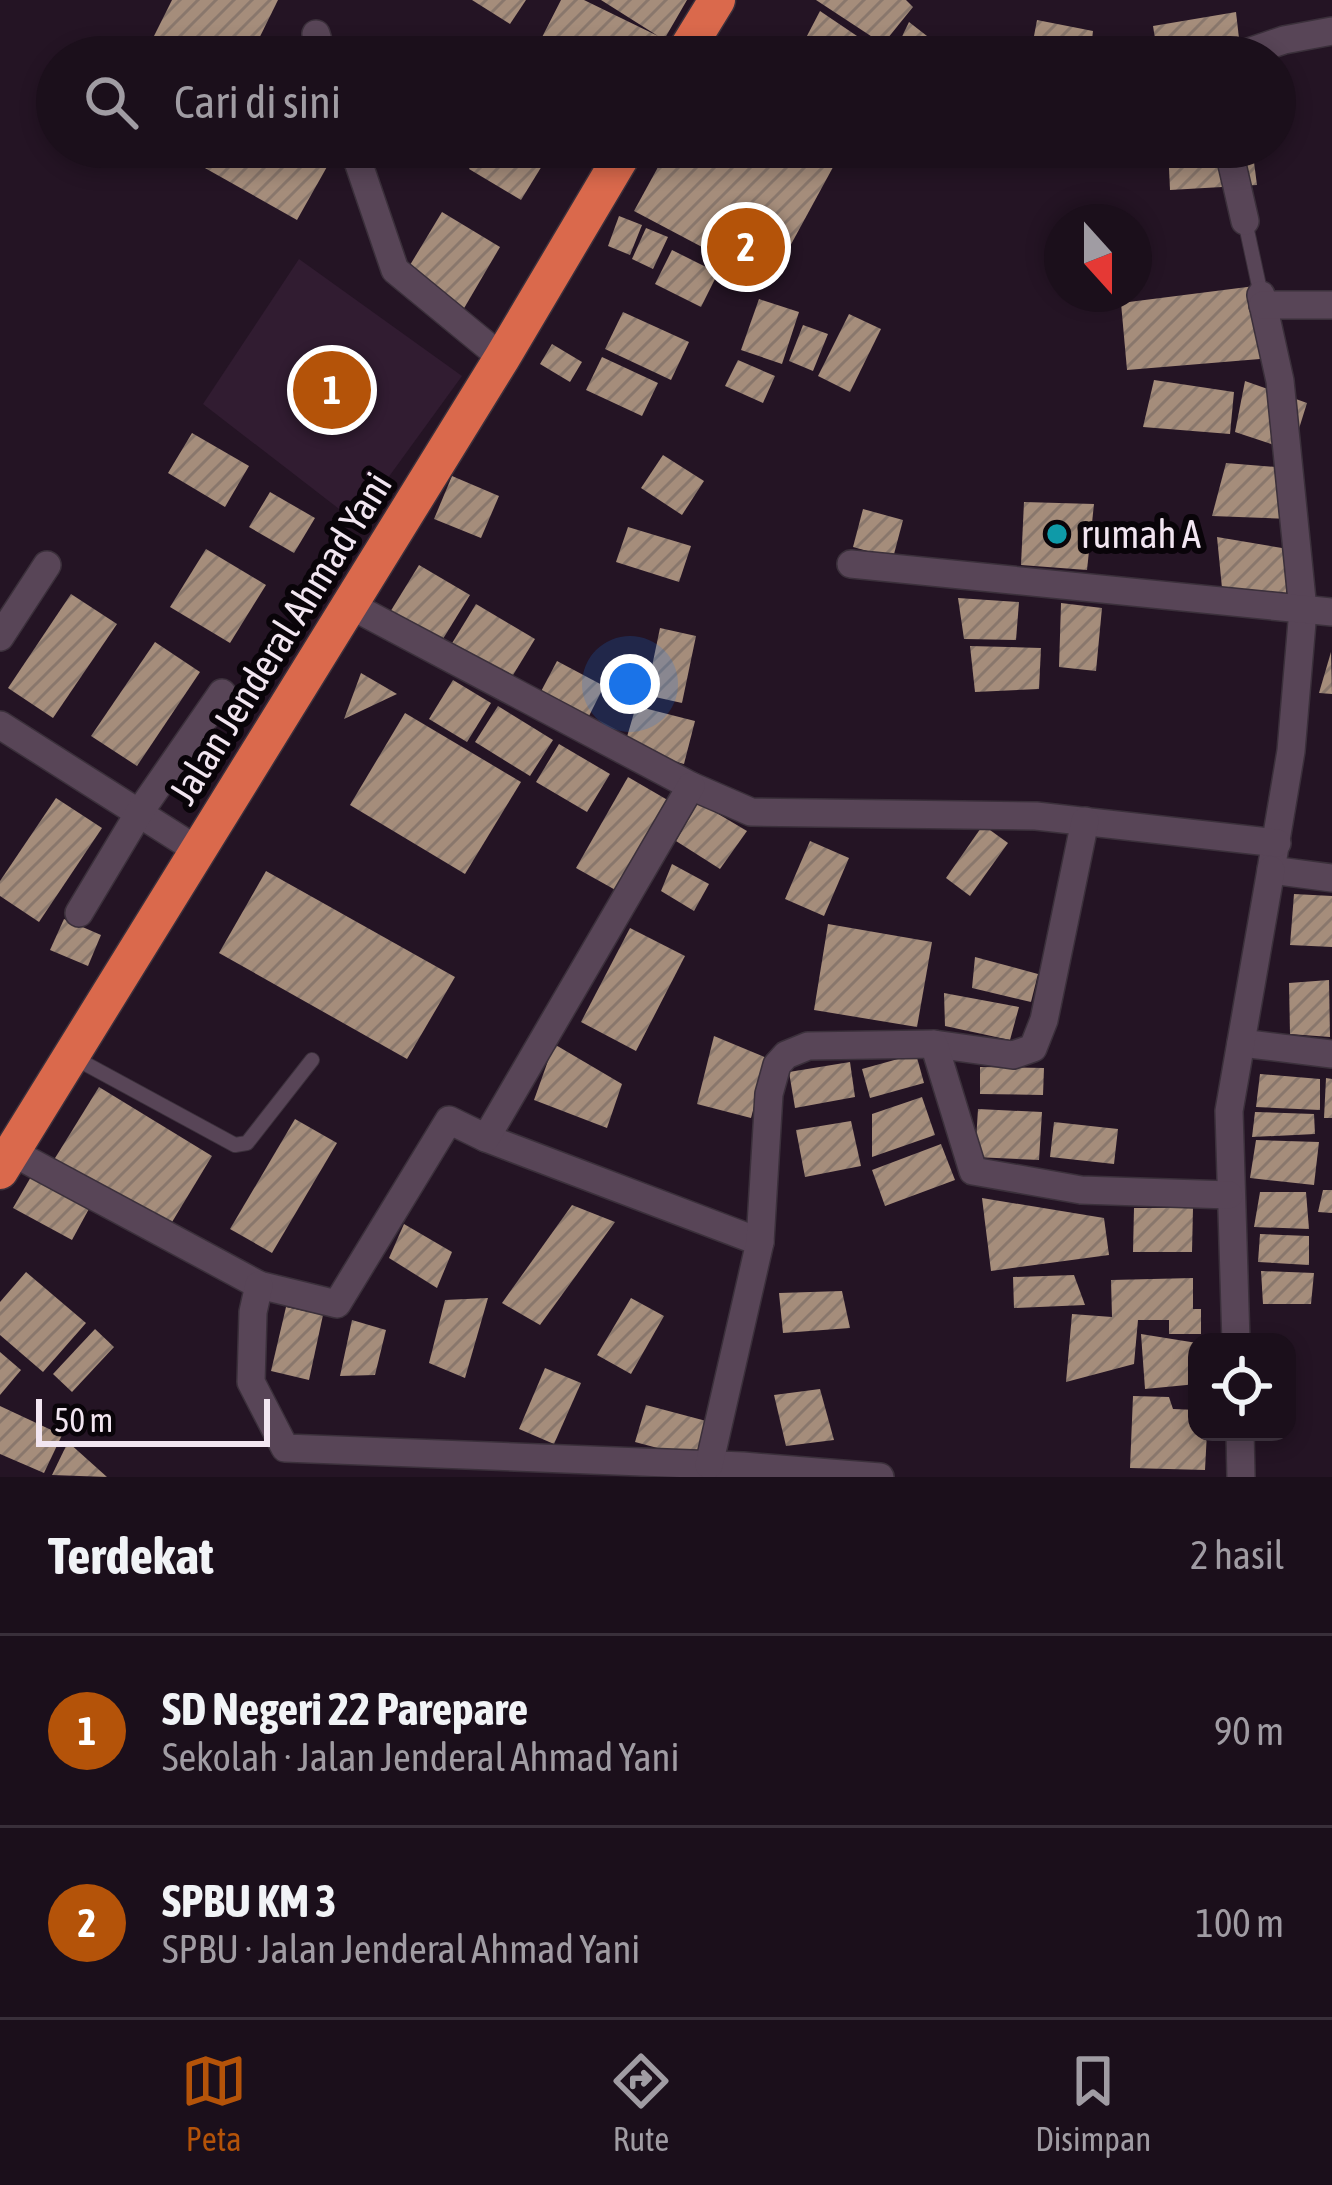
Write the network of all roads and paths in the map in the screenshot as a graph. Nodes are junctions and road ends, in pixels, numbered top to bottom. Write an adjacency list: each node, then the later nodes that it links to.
1 (717, 0): 3 (highway)
2 (1332, 31): 4 (street)
3 (695, 36)
4 (1296, 38)
5 (360, 168): 11 (street)
6 (615, 168): 11 (highway, Jalan Jenderal Ahmad Yani)
7 (1233, 168): 8 (street)
8 (1244, 220): 9 (lane)
9 (1262, 300): 10 (street); 15 (street)
10 (1332, 305)
11 (502, 358): 14 (highway, Jalan Jenderal Ahmad Yani)
12 (851, 564): 15 (street)
13 (47, 565): 17 (street)
14 (350, 605): 20 (street); 23 (highway, Jalan Jenderal Ahmad Yani)
15 (1303, 610): 16 (street); 24 (street)
16 (1332, 612)
17 (0, 637)
18 (222, 693): 21 (street)
19 (0, 725): 21 (street)
20 (692, 786): 22 (street); 32 (street)
21 (139, 813): 23 (street); 26 (street)
22 (1085, 821): 24 (street); 28 (street)
23 (197, 850): 30 (highway, Jalan Jenderal Ahmad Yani)
24 (1274, 856): 25 (street); 27 (street)
25 (1332, 878)
26 (79, 914)
27 (1241, 1042): 29 (street); 34 (street)
28 (934, 1044): 34 (street); 35 (street)
29 (1332, 1054)
30 (70, 1055): 31 (lane); 33 (highway, Jalan Jenderal Ahmad Yani)
31 (312, 1060)
32 (486, 1138): 35 (street); 36 (street)
33 (6, 1161): 36 (street)
34 (1229, 1195): 37 (street)
35 (760, 1242): 39 (street)
36 (259, 1285): 40 (street)
37 (1236, 1333)
38 (1240, 1441): 42 (street)
39 (710, 1465): 40 (street); 41 (street)
40 (593, 1470)
41 (880, 1477)
42 (1241, 1477)

